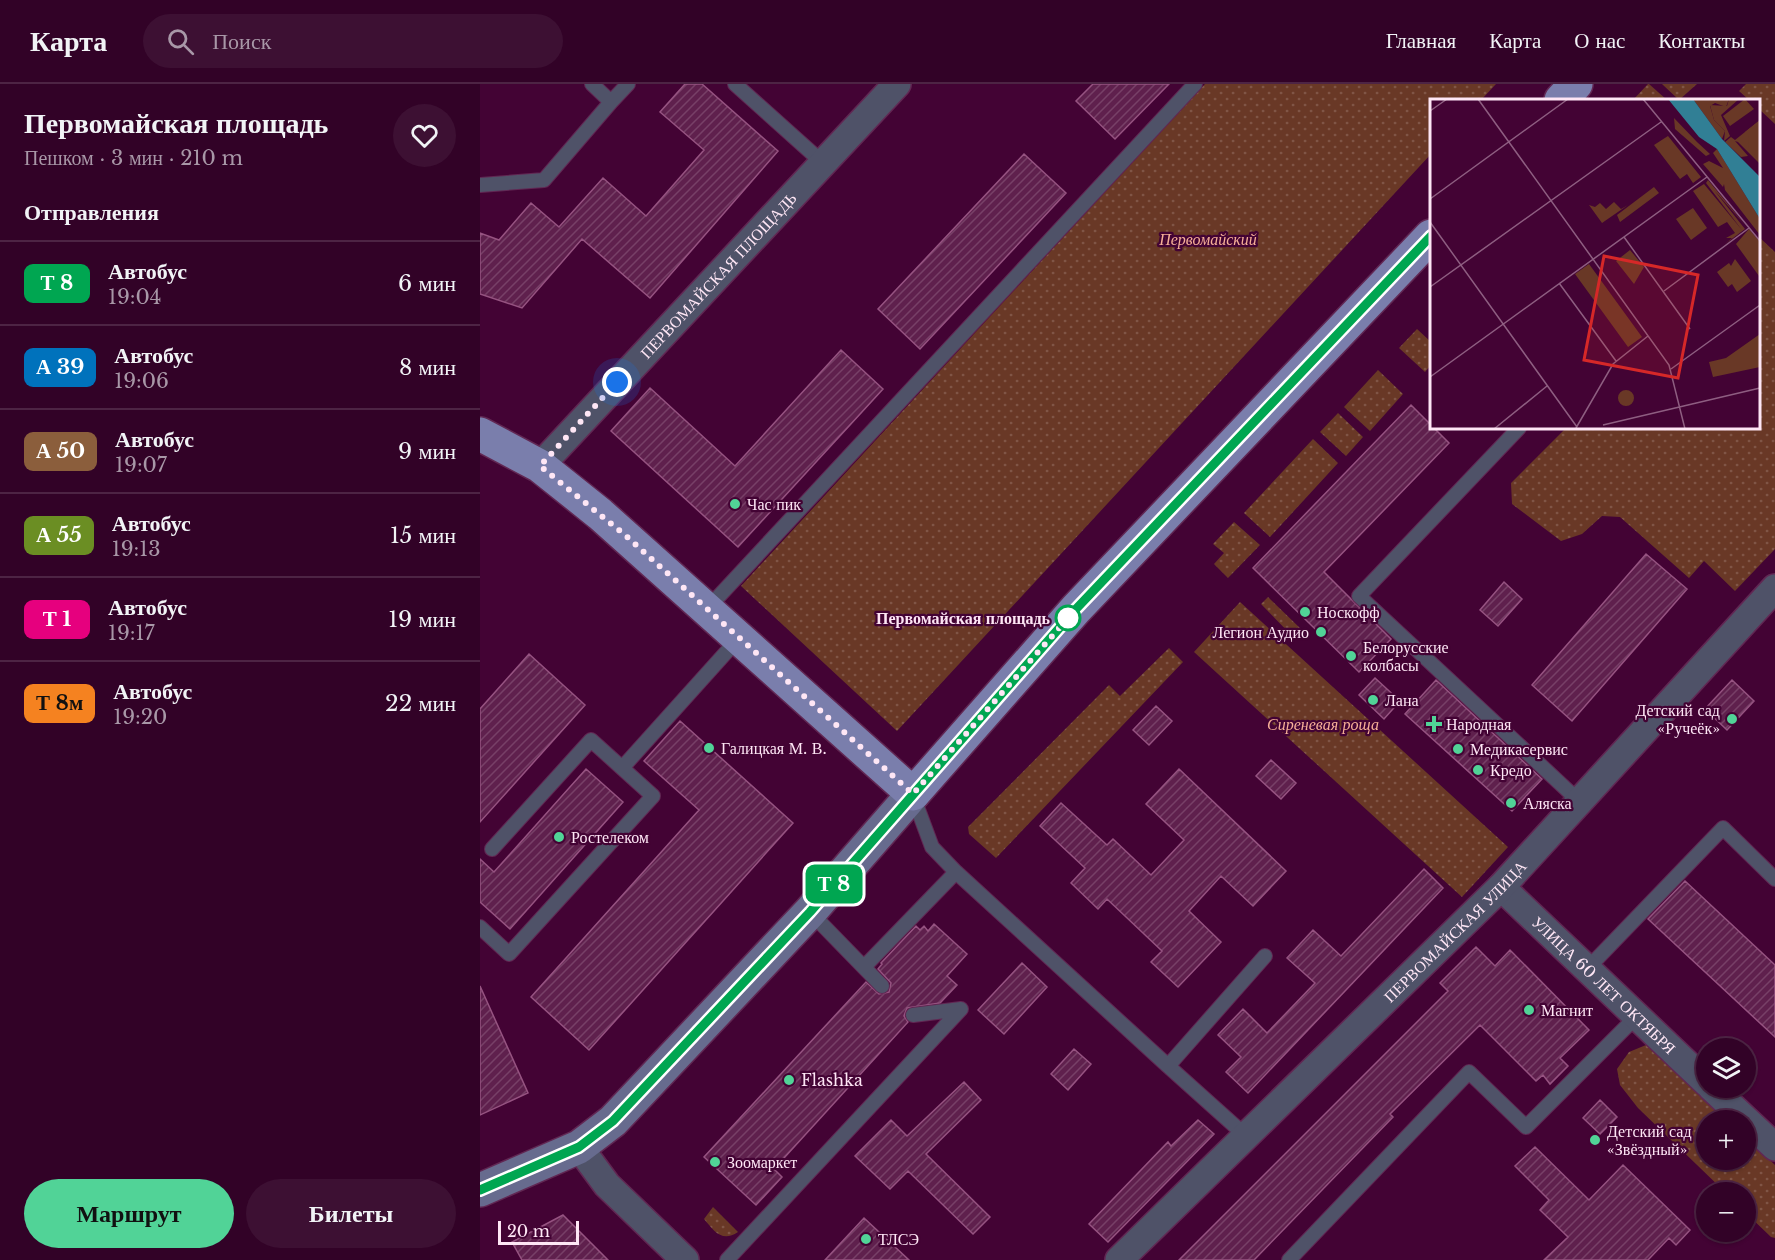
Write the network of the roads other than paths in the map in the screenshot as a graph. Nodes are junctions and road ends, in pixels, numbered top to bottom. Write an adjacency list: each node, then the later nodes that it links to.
1 (592, 84): 8 (lane)
2 (628, 84): 8 (lane)
3 (735, 84): 9 (lane)
4 (897, 84): 9 (street, ПЕРВОМАЙСКАЯ ПЛОЩАДЬ)
5 (1195, 84): 16 (lane)
6 (1576, 84): 7 (main road)
7 (1562, 99)
8 (611, 102): 10 (lane)
9 (823, 163): 14 (street, ПЕРВОМАЙСКАЯ ПЛОЩАДЬ)
10 (480, 185)
11 (1430, 237): 19 (main road)
12 (1518, 429): 20 (lane)
13 (480, 434): 14 (main road)
14 (540, 466): 16 (main road)
15 (1775, 588): 20 (street, ПЕРВОМАЙСКАЯ УЛИЦА)
16 (707, 609): 17 (main road)
17 (739, 638): 18 (lane); 19 (main road)
18 (622, 768): 21 (lane); 26 (lane)
19 (913, 794): 22 (lane); 25 (main road)
20 (1580, 802): 24 (street, ПЕРВОМАЙСКАЯ УЛИЦА)
21 (492, 849)
22 (956, 872): 28 (lane); 33 (lane)
23 (1775, 879): 29 (lane)
24 (1502, 887): 29 (street, УЛИЦА 60 ЛЕТ ОКТЯБРЯ); 36 (street, ПЕРВОМАЙСКАЯ УЛИЦА)
25 (810, 912): 28 (lane); 37 (main road)
26 (480, 927)
27 (1265, 956): 33 (lane)
28 (864, 967): 30 (lane)
29 (1588, 968): 32 (street, УЛИЦА 60 ЛЕТ ОКТЯБРЯ)
30 (882, 986)
31 (914, 1016): 41 (lane)
32 (1637, 1016): 34 (street, УЛИЦА 60 ЛЕТ ОКТЯБРЯ); 43 (lane)
33 (1168, 1066): 36 (lane)
34 (1696, 1072)
35 (1722, 1098): 38 (street)
36 (1246, 1136): 42 (street, ПЕРВОМАЙСКАЯ УЛИЦА)
37 (579, 1147): 39 (main road); 40 (street)
38 (1775, 1148)
39 (480, 1190)
40 (685, 1260)
41 (727, 1260)
42 (1119, 1260)
43 (1288, 1260)

